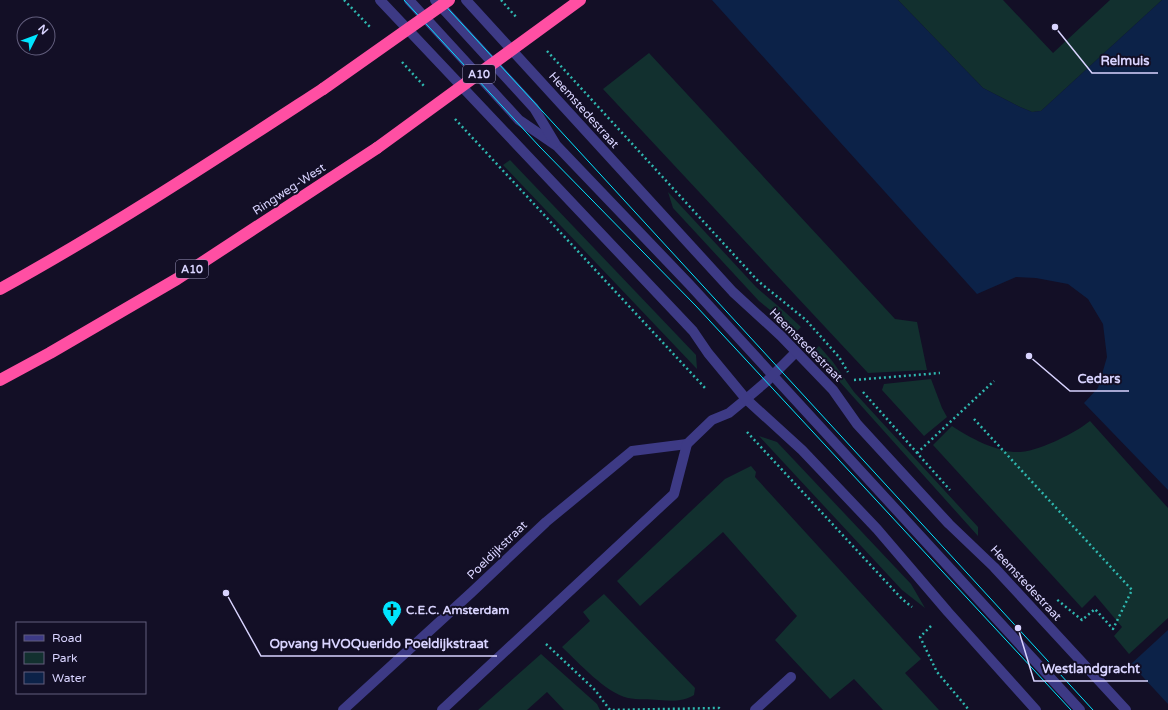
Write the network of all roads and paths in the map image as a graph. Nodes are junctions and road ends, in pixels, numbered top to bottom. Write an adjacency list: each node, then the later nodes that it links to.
1 (344, 0): 10 (path)
2 (380, 0): 23 (street)
3 (409, 0): 15 (street)
4 (435, 0): 15 (street)
5 (449, 0): 16 (highway, bridge)
6 (466, 0): 17 (street, Heemstedestraat)
7 (501, 0): 9 (path)
8 (580, 0): 20 (highway, Ringweg-West / A10, bridge)
9 (521, 22)
10 (371, 29)
11 (546, 50): 21 (path, Heemstedestraat)
12 (398, 58): 13 (path)
13 (425, 87)
14 (452, 116): 24 (path)
15 (557, 146): 19 (street)
16 (0, 289)
17 (796, 352): 19 (street); 42 (street, Heemstedestraat)
18 (940, 372): 21 (path)
19 (773, 375): 23 (street); 41 (street)
20 (0, 380)
21 (854, 380): 27 (path, Heemstedestraat)
22 (994, 382): 27 (path)
23 (746, 399): 24 (street); 40 (street)
24 (728, 413): 26 (street); 29 (path)
25 (974, 419): 30 (path)
26 (687, 444): 31 (street); 34 (street, Poeldijkstraat)
27 (917, 453): 28 (path, Heemstedestraat)
28 (952, 492)
29 (913, 607)
30 (1082, 620)
31 (530, 628): 35 (street); 36 (path)
32 (937, 672): 39 (path)
33 (791, 677): 38 (street)
34 (343, 710)
35 (442, 710)
36 (610, 710): 37 (path)
37 (721, 710)
38 (755, 710)
39 (969, 710)
40 (1036, 710)
41 (1080, 710)
42 (1126, 710)

